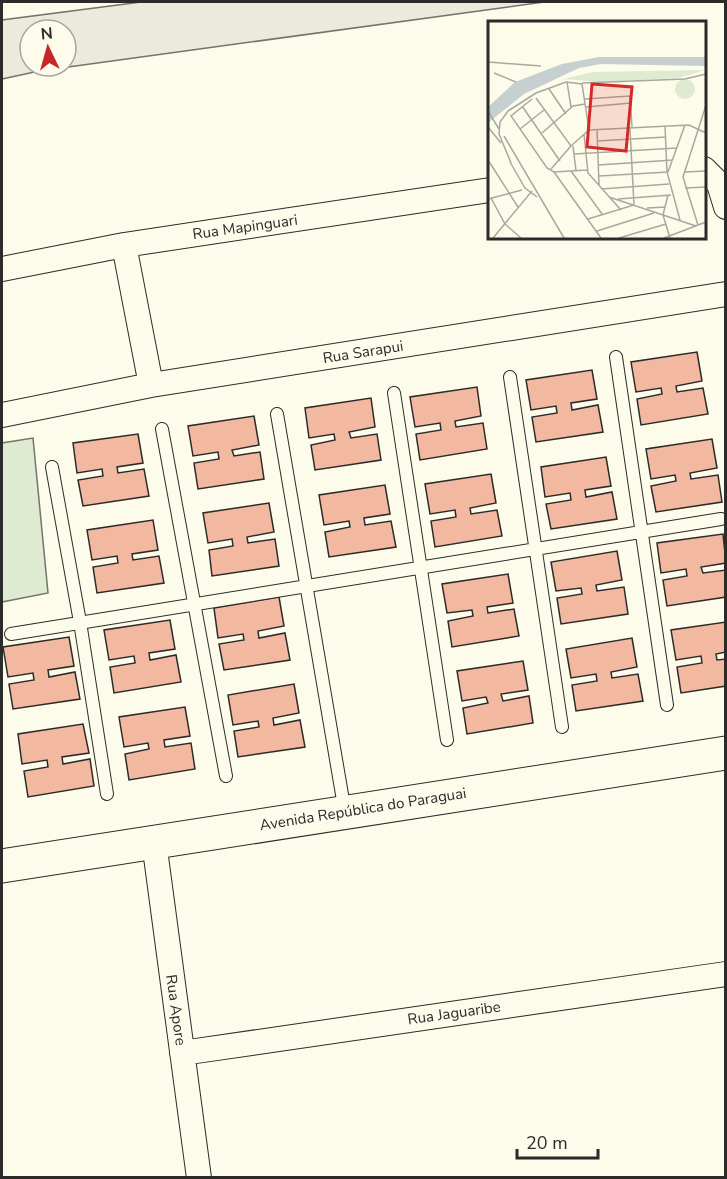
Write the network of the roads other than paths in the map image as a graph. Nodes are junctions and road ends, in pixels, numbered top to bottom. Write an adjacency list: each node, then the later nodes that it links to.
1 (706, 170): 3 (street)
2 (488, 190): 4 (street, Rua Mapinguari)
3 (726, 207)
4 (124, 245): 5 (street, Rua Mapinguari); 9 (street)
5 (2, 269)
6 (726, 294): 9 (street, Rua Sarapui)
7 (616, 357): 16 (lane)
8 (510, 377): 17 (lane)
9 (151, 385): 12 (street, Rua Sarapui)
10 (394, 393): 18 (lane)
11 (277, 414): 19 (lane)
12 (2, 415)
13 (162, 429): 20 (lane)
14 (51, 467): 21 (lane)
15 (721, 519): 16 (lane)
16 (642, 532): 17 (lane); 23 (lane)
17 (535, 549): 18 (lane); 24 (lane)
18 (421, 567): 19 (lane); 25 (lane)
19 (307, 586): 20 (lane); 29 (lane)
20 (195, 604): 21 (lane); 27 (lane)
21 (80, 622): 22 (lane); 28 (lane)
22 (12, 634)
23 (667, 705)
24 (562, 727)
25 (447, 740)
26 (726, 753): 29 (main road, Avenida República do Paraguai)
27 (226, 776)
28 (107, 794)
29 (345, 812): 30 (main road, Avenida República do Paraguai)
30 (154, 842): 31 (main road, Avenida República do Paraguai); 33 (street, Rua Apore)
31 (3, 860)
32 (726, 974): 33 (street, Rua Jaguaribe)
33 (182, 1053): 34 (street, Rua Apore)
34 (199, 1178)

